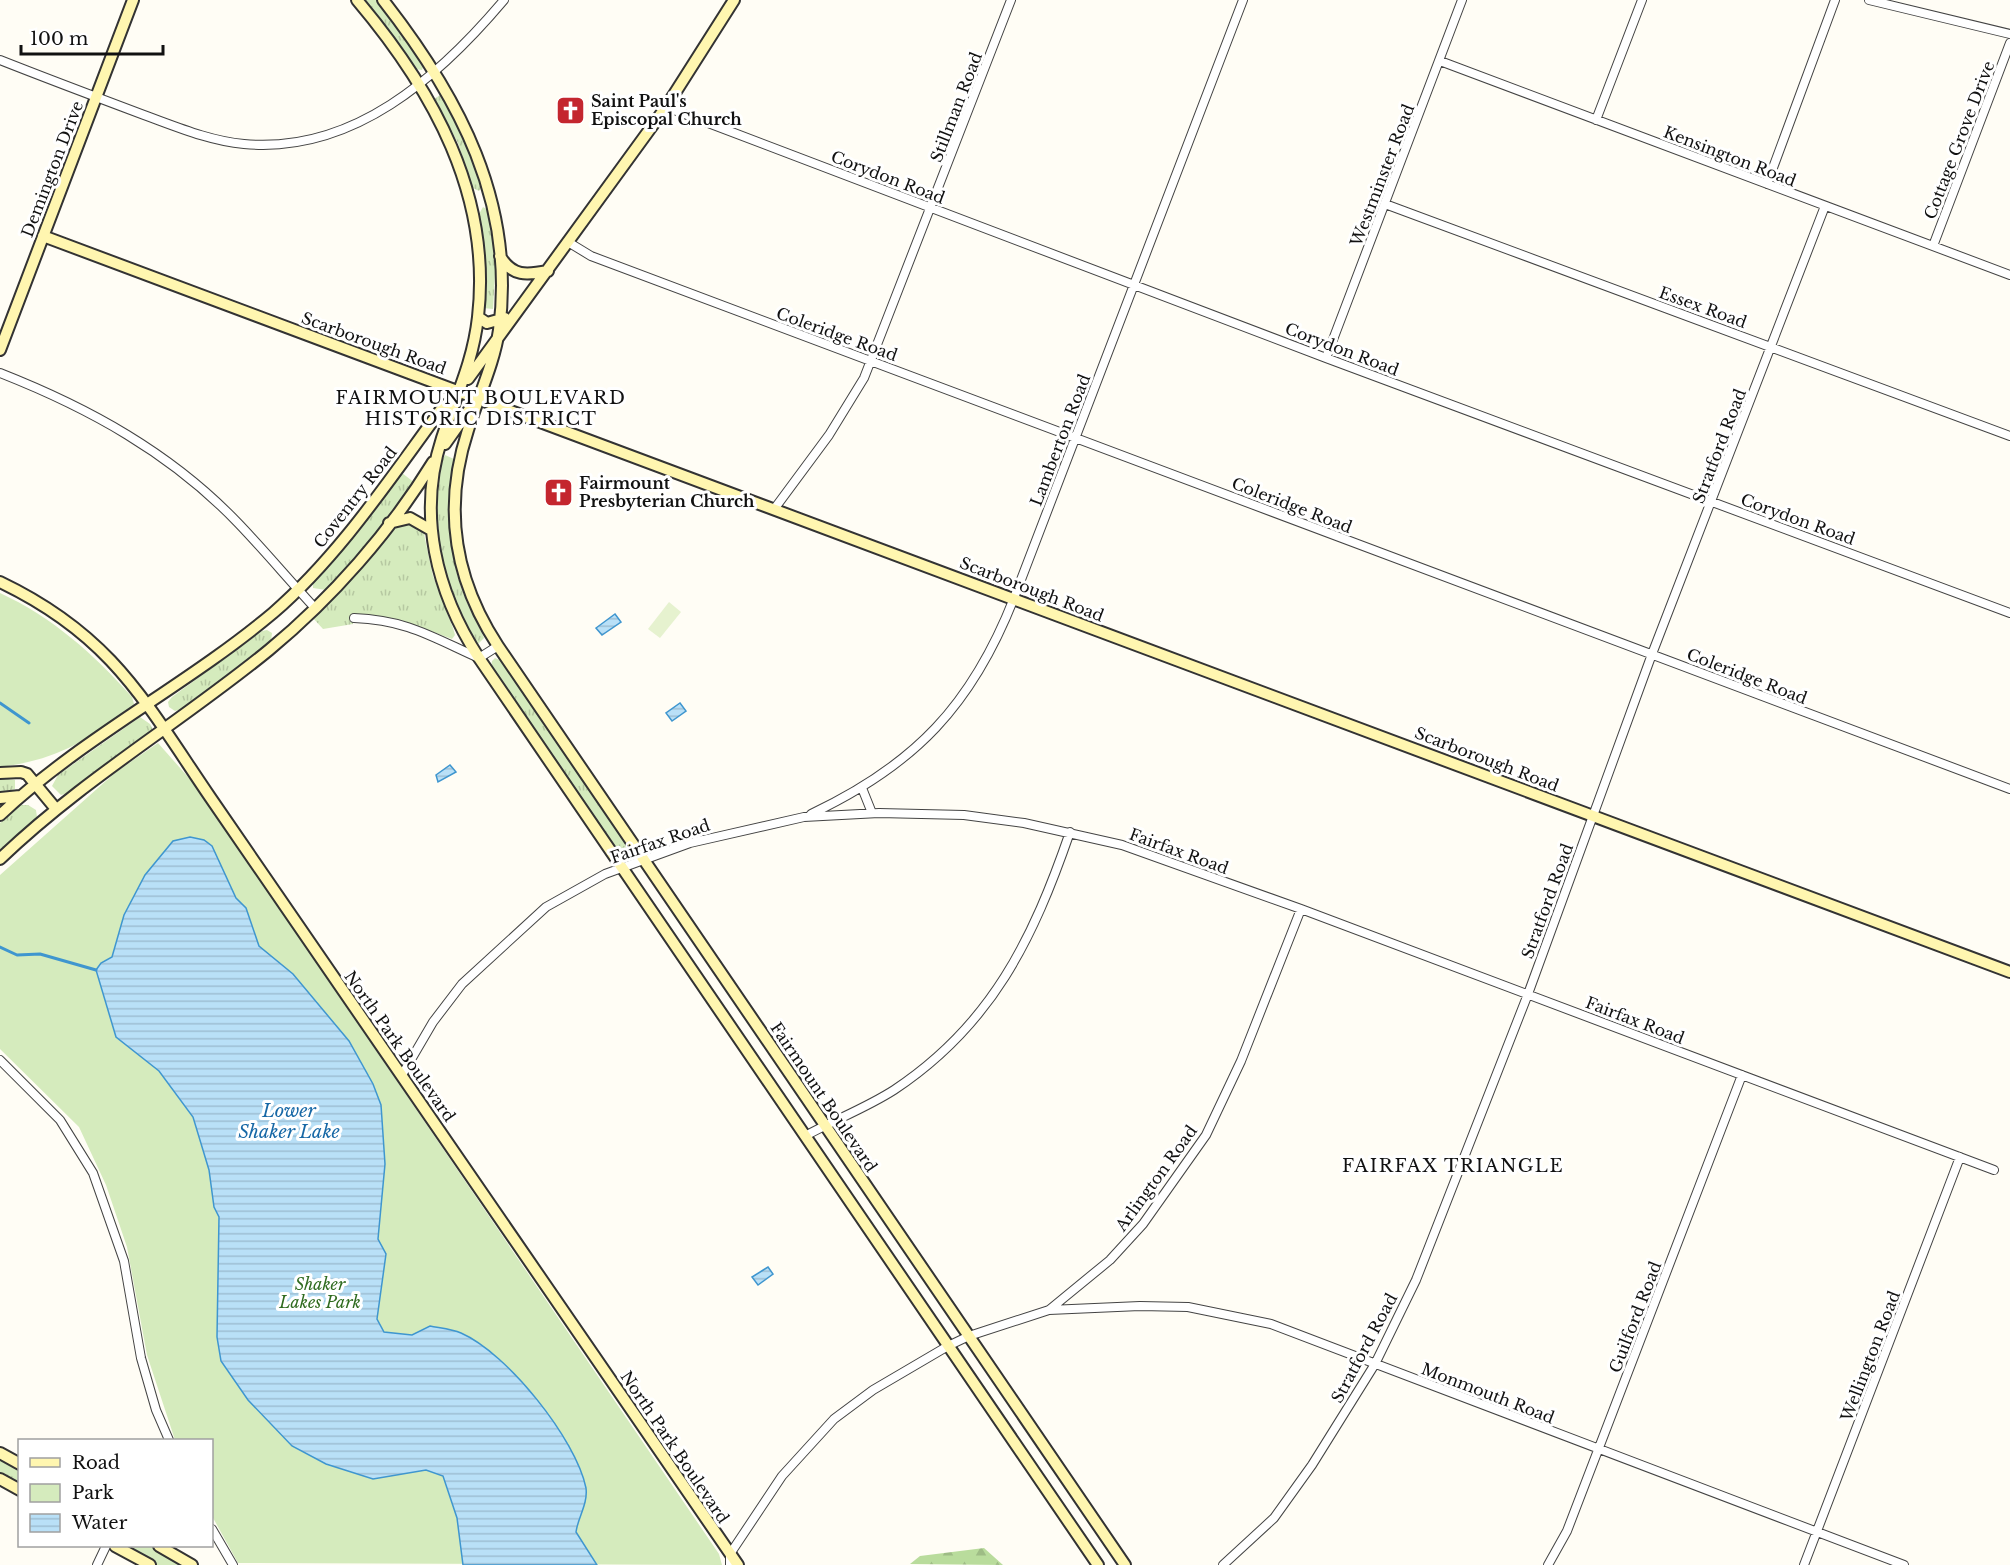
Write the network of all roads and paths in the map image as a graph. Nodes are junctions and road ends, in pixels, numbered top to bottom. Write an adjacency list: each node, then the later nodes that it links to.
1 (133, 0): 18 (main road, Demington Drive)
2 (357, 0): 17 (main road)
3 (383, 0): 16 (main road, Fairmount Boulevard)
4 (504, 0): 16 (street)
5 (734, 0): 19 (main road, Coventry Road)
6 (1011, 0): 26 (street, Stillman Road)
7 (1243, 0): 33 (street, Lamberton Road)
8 (1462, 0): 15 (street, Westminster Road)
9 (1641, 0): 20 (street)
10 (1835, 0): 21 (street)
11 (1869, 0): 12 (street)
12 (2010, 34)
13 (2010, 43): 29 (street, Cottage Grove Drive)
14 (0, 60): 18 (street)
15 (1440, 60): 20 (street, Kensington Road); 24 (street, Westminster Road)
16 (434, 72): 17 (street); 22 (main road, Fairmount Boulevard)
17 (419, 85): 18 (street); 23 (main road)
18 (96, 97): 27 (main road, Demington Drive)
19 (666, 107): 26 (street, Corydon Road); 28 (main road, Coventry Road)
20 (1596, 120): 21 (street, Kensington Road)
21 (1767, 184): 25 (street, Kensington Road)
22 (491, 198): 23 (main road); 30 (main road, Fairmount Boulevard)
23 (472, 202): 35 (main road)
24 (1385, 204): 38 (street, Essex Road); 40 (street, Westminster Road)
25 (1825, 206): 29 (street, Kensington Road); 38 (street, Stratford Road)
26 (932, 208): 33 (street, Corydon Road); 41 (street, Stillman Road)
27 (43, 236): 39 (main road, Demington Drive); 43 (main road, Scarborough Road)
28 (568, 242): 31 (main road, Coventry Road); 41 (street, Coleridge Road)
29 (1933, 246): 32 (street, Kensington Road)
30 (500, 255): 31 (main road); 36 (main road, Fairmount Boulevard)
31 (548, 271): 34 (main road, Coventry Road)
32 (2010, 275)
33 (1134, 284): 40 (street, Corydon Road); 46 (street, Lamberton Road)
34 (517, 312): 36 (main road); 37 (main road, Coventry Road)
35 (478, 317): 36 (main road); 43 (main road)
36 (500, 320): 37 (main road, Fairmount Boulevard)
37 (497, 339): 43 (main road, Coventry Road); 44 (main road, Fairmount Boulevard)
38 (1771, 347): 45 (street, Essex Road); 48 (street, Stratford Road)
39 (0, 350)
40 (1326, 358): 48 (street, Corydon Road)
41 (872, 361): 46 (street, Coleridge Road); 49 (street, Stillman Road)
42 (0, 373): 53 (street)
43 (461, 391): 44 (main road, Scarborough Road); 47 (main road); 53 (main road, Coventry Road)
44 (478, 397): 47 (main road); 49 (main road, Scarborough Road); 58 (main road, Fairmount Boulevard)
45 (2010, 436)
46 (1075, 438): 54 (street, Lamberton Road); 59 (street, Coleridge Road)
47 (437, 456): 50 (main road); 51 (main road)
48 (1712, 501): 56 (street, Corydon Road); 59 (street, Stratford Road)
49 (775, 508): 54 (main road, Scarborough Road)
50 (389, 524): 51 (main road); 55 (main road)
51 (431, 530): 60 (main road)
52 (0, 582): 61 (main road, North Park Boulevard)
53 (297, 588): 55 (street); 61 (main road, Coventry Road)
54 (1014, 598): 65 (street, Lamberton Road); 72 (main road, Scarborough Road)
55 (315, 608): 62 (main road)
56 (2010, 612)
57 (354, 618): 60 (street)
58 (498, 646): 60 (street); 76 (main road, Fairmount Boulevard)
59 (1652, 654): 66 (street, Coleridge Road); 72 (street, Stratford Road)
60 (479, 658): 77 (main road)
61 (147, 703): 62 (main road, North Park Boulevard); 64 (main road, Coventry Road)
62 (166, 729): 69 (main road); 82 (main road, North Park Boulevard)
63 (0, 773): 64 (main road)
64 (38, 787): 67 (main road, Coventry Road); 69 (main road)
65 (862, 788): 70 (street); 73 (street, Lamberton Road)
66 (2010, 789)
67 (20, 797): 68 (main road); 71 (main road, Coventry Road)
68 (0, 798)
69 (56, 809): 75 (main road)
70 (872, 813): 73 (street, Fairfax Road); 74 (street, Fairfax Road)
71 (0, 815)
72 (1592, 815): 79 (main road, Scarborough Road); 80 (street, Stratford Road)
73 (804, 817): 76 (street, Fairfax Road)
74 (1071, 832): 78 (street, Fairfax Road); 84 (street)
75 (0, 859)
76 (644, 861): 77 (street, Fairfax Road); 84 (main road, Fairmount Boulevard)
77 (623, 869): 82 (street, Fairfax Road); 85 (main road)
78 (1301, 909): 80 (street, Fairfax Road); 88 (street, Arlington Road)
79 (2010, 972)
80 (1528, 994): 83 (street, Fairfax Road); 91 (street, Stratford Road)
81 (0, 1060): 92 (street)
82 (402, 1075): 103 (main road, North Park Boulevard)
83 (1742, 1075): 86 (street, Fairfax Road); 93 (street, Guilford Road)
84 (825, 1125): 85 (street); 89 (main road, Fairmount Boulevard)
85 (805, 1136): 90 (main road)
86 (1960, 1157): 87 (street, Fairfax Road); 99 (street, Wellington Road)
87 (1994, 1170)
88 (1049, 1310): 89 (street, Arlington Road); 91 (street, Monmouth Road)
89 (969, 1336): 90 (street, Arlington Road); 110 (main road, Fairmount Boulevard)
90 (948, 1346): 103 (street, Arlington Road); 109 (main road)
91 (1375, 1364): 93 (street, Monmouth Road); 111 (street, Stratford Road)
92 (169, 1439)
93 (1598, 1450): 99 (street, Monmouth Road); 112 (street, Guilford Road)
94 (0, 1453): 95 (main road)
95 (18, 1463)
96 (0, 1479): 97 (main road)
97 (18, 1489)
98 (213, 1531): 107 (street)
99 (1818, 1532): 113 (street, Wellington Road); 114 (street, Monmouth Road)
100 (105, 1547): 104 (street)
101 (118, 1547): 105 (main road)
102 (162, 1547): 106 (main road)
103 (730, 1560): 108 (main road, North Park Boulevard)
104 (97, 1565)
105 (150, 1565)
106 (192, 1565)
107 (233, 1565)
108 (738, 1565)
109 (1098, 1565)
110 (1125, 1565)
111 (1223, 1565)
112 (1548, 1565)
113 (1804, 1565)
114 (1904, 1565)

